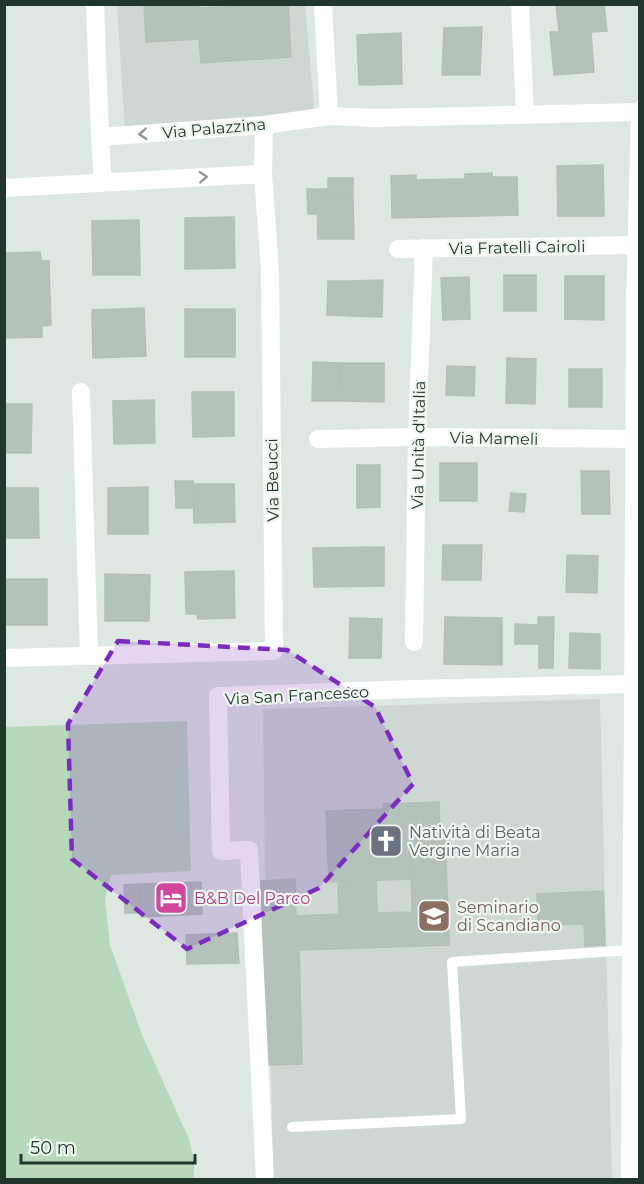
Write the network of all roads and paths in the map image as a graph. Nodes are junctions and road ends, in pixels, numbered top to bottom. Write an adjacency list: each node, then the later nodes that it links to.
1 (95, 4): 8 (street)
2 (324, 4): 6 (street)
3 (520, 4): 5 (street)
4 (639, 111): 5 (street, Via Palazzina); 12 (street)
5 (525, 115): 6 (street, Via Palazzina)
6 (329, 116): 7 (street, Via Palazzina)
7 (264, 124): 8 (street, Via Palazzina, one-way to 8); 9 (street, Via Beucci)
8 (100, 137): 10 (street)
9 (263, 174): 10 (street, one-way to 9); 20 (street, Via Beucci)
10 (103, 183): 11 (street)
11 (4, 188)
12 (636, 245): 13 (street, Via Fratelli Cairoli); 18 (street)
13 (424, 248): 14 (street, Via Fratelli Cairoli); 16 (street, Via Unità d'Italia)
14 (398, 249)
15 (81, 392): 20 (street)
16 (417, 437): 17 (street, Via Mameli); 18 (street, Via Mameli); 19 (street, Via Unità d'Italia)
17 (318, 439)
18 (635, 439): 22 (street)
19 (414, 642)
20 (89, 655): 21 (street, Via Beucci)
21 (4, 658)
22 (633, 684): 23 (street); 27 (street, Via San Francesco)
23 (636, 728): 24 (street)
24 (631, 950): 25 (street); 26 (lane)
25 (635, 1062): 28 (street)
26 (292, 1127)
27 (265, 1179)
28 (630, 1179)

